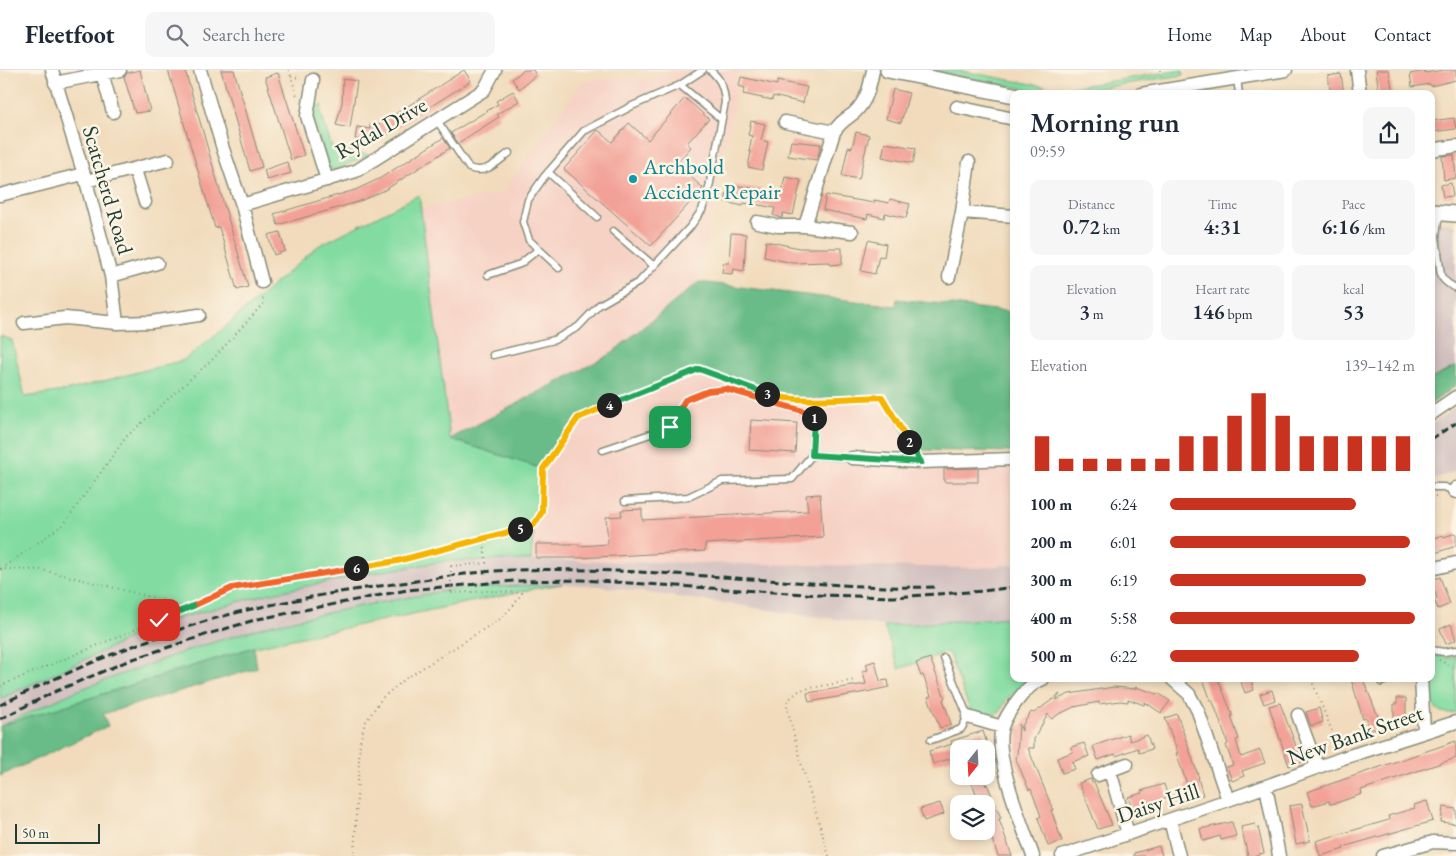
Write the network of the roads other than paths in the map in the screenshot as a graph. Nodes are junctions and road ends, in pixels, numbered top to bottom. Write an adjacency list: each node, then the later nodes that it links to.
1 (52, 70): 14 (street, Scatcherd Road)
2 (120, 70): 11 (street)
3 (200, 70): 38 (street)
4 (495, 70): 23 (street, Rydal Drive)
5 (703, 70): 15 (lane)
6 (710, 70): 24 (lane)
7 (874, 70): 26 (street)
8 (888, 70): 19 (street)
9 (1286, 70): 12 (street)
10 (1357, 70): 18 (street)
11 (102, 73): 14 (street); 21 (street)
12 (1237, 78): 16 (street); 17 (lane)
13 (313, 80): 35 (street)
14 (55, 83): 34 (street, Scatcherd Road)
15 (680, 85): 24 (lane); 33 (lane)
16 (1174, 90)
17 (1239, 90)
18 (1360, 90)
19 (1010, 94)
20 (957, 107): 22 (street)
21 (113, 112)
22 (1010, 118)
23 (436, 119): 29 (lane); 35 (street, Rydal Drive)
24 (722, 119): 50 (lane)
25 (785, 122): 26 (street)
26 (834, 132): 45 (street)
27 (1456, 146): 28 (street)
28 (1435, 149)
29 (509, 153)
30 (168, 160): 32 (street)
31 (969, 162): 39 (street)
32 (135, 170): 34 (street); 37 (street)
33 (548, 172): 43 (lane); 48 (lane)
34 (85, 177): 36 (street); 53 (street, Scatcherd Road)
35 (327, 180): 38 (street, Rydal Drive)
36 (0, 195)
37 (146, 202)
38 (242, 205): 55 (street)
39 (962, 212): 42 (street); 54 (street)
40 (1435, 212): 41 (street); 56 (lane)
41 (1456, 214)
42 (1010, 216)
43 (597, 217)
44 (757, 222): 45 (street)
45 (805, 226): 47 (street)
46 (614, 231): 50 (lane)
47 (852, 232)
48 (538, 249): 51 (lane); 52 (lane)
49 (157, 263): 53 (street)
50 (654, 266): 60 (lane)
51 (559, 268)
52 (488, 275)
53 (111, 276): 59 (street, Scatcherd Road)
54 (949, 277)
55 (262, 282)
56 (1456, 288)
57 (199, 315): 59 (street)
58 (24, 323): 59 (street)
59 (117, 323)
60 (493, 355)
61 (1456, 397): 62 (street)
62 (1435, 411)
63 (602, 450): 64 (lane)
64 (812, 455): 65 (lane); 69 (lane)
65 (852, 458): 66 (street)
66 (1010, 459)
67 (1435, 487): 68 (lane)
68 (1455, 490)
69 (625, 501)
70 (1456, 563): 71 (street)
71 (1435, 568)
72 (1456, 650): 73 (lane)
73 (1435, 651)
74 (944, 658): 79 (lane)
75 (1037, 682): 81 (street)
76 (1180, 682): 87 (street)
77 (1420, 682): 82 (street)
78 (1298, 715): 85 (street)
79 (968, 717): 81 (street); 83 (lane)
80 (1456, 722): 82 (street, New Bank Street)
81 (1002, 727): 92 (street)
82 (1424, 732): 85 (street, New Bank Street)
83 (931, 740)
84 (1126, 764): 89 (street)
85 (1317, 767): 86 (street, New Bank Street)
86 (1266, 786): 87 (street, Daisy Hill); 95 (street)
87 (1228, 800): 88 (street, Daisy Hill)
88 (1170, 820): 89 (street, Daisy Hill); 94 (street)
89 (1128, 834): 91 (street, Daisy Hill)
90 (1456, 843): 96 (street)
91 (1083, 852): 93 (street, Daisy Hill)
92 (1033, 856)
93 (1062, 856)
94 (1179, 856)
95 (1279, 856)
96 (1383, 856)

